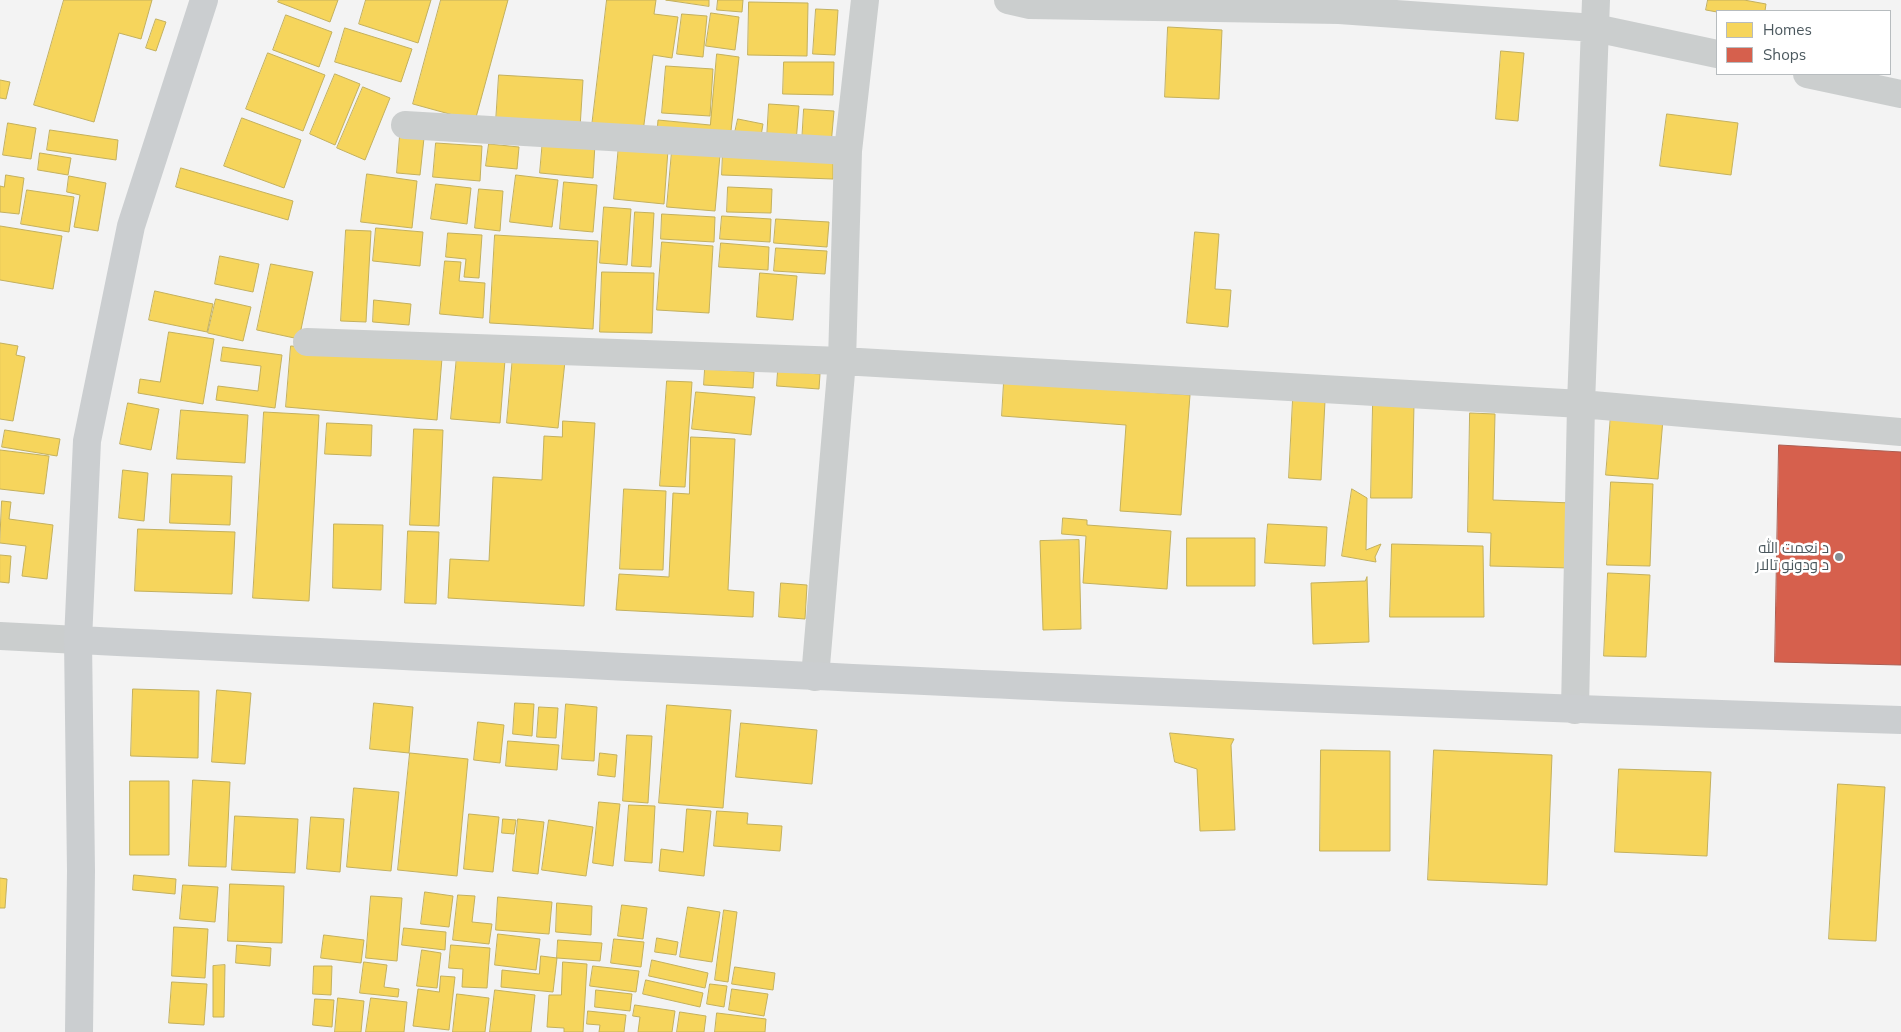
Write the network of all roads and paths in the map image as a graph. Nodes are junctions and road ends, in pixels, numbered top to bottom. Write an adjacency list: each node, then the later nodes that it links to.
1 (204, 0): 17 (main road)
2 (865, 0): 11 (street)
3 (1008, 0): 5 (street)
4 (1596, 0): 6 (street)
5 (1340, 5): 6 (street)
6 (1594, 28): 7 (street); 14 (street)
7 (1716, 54)
8 (1812, 75): 9 (street)
9 (1901, 94)
10 (405, 126): 11 (street)
11 (848, 151): 13 (street)
12 (307, 342): 13 (street)
13 (842, 361): 14 (street); 18 (street)
14 (1581, 404): 15 (street); 19 (street)
15 (1901, 432)
16 (0, 636): 17 (street)
17 (78, 640): 18 (main road); 21 (main road)
18 (815, 677): 19 (main road)
19 (1574, 710): 20 (main road)
20 (1901, 720)
21 (79, 1032)

